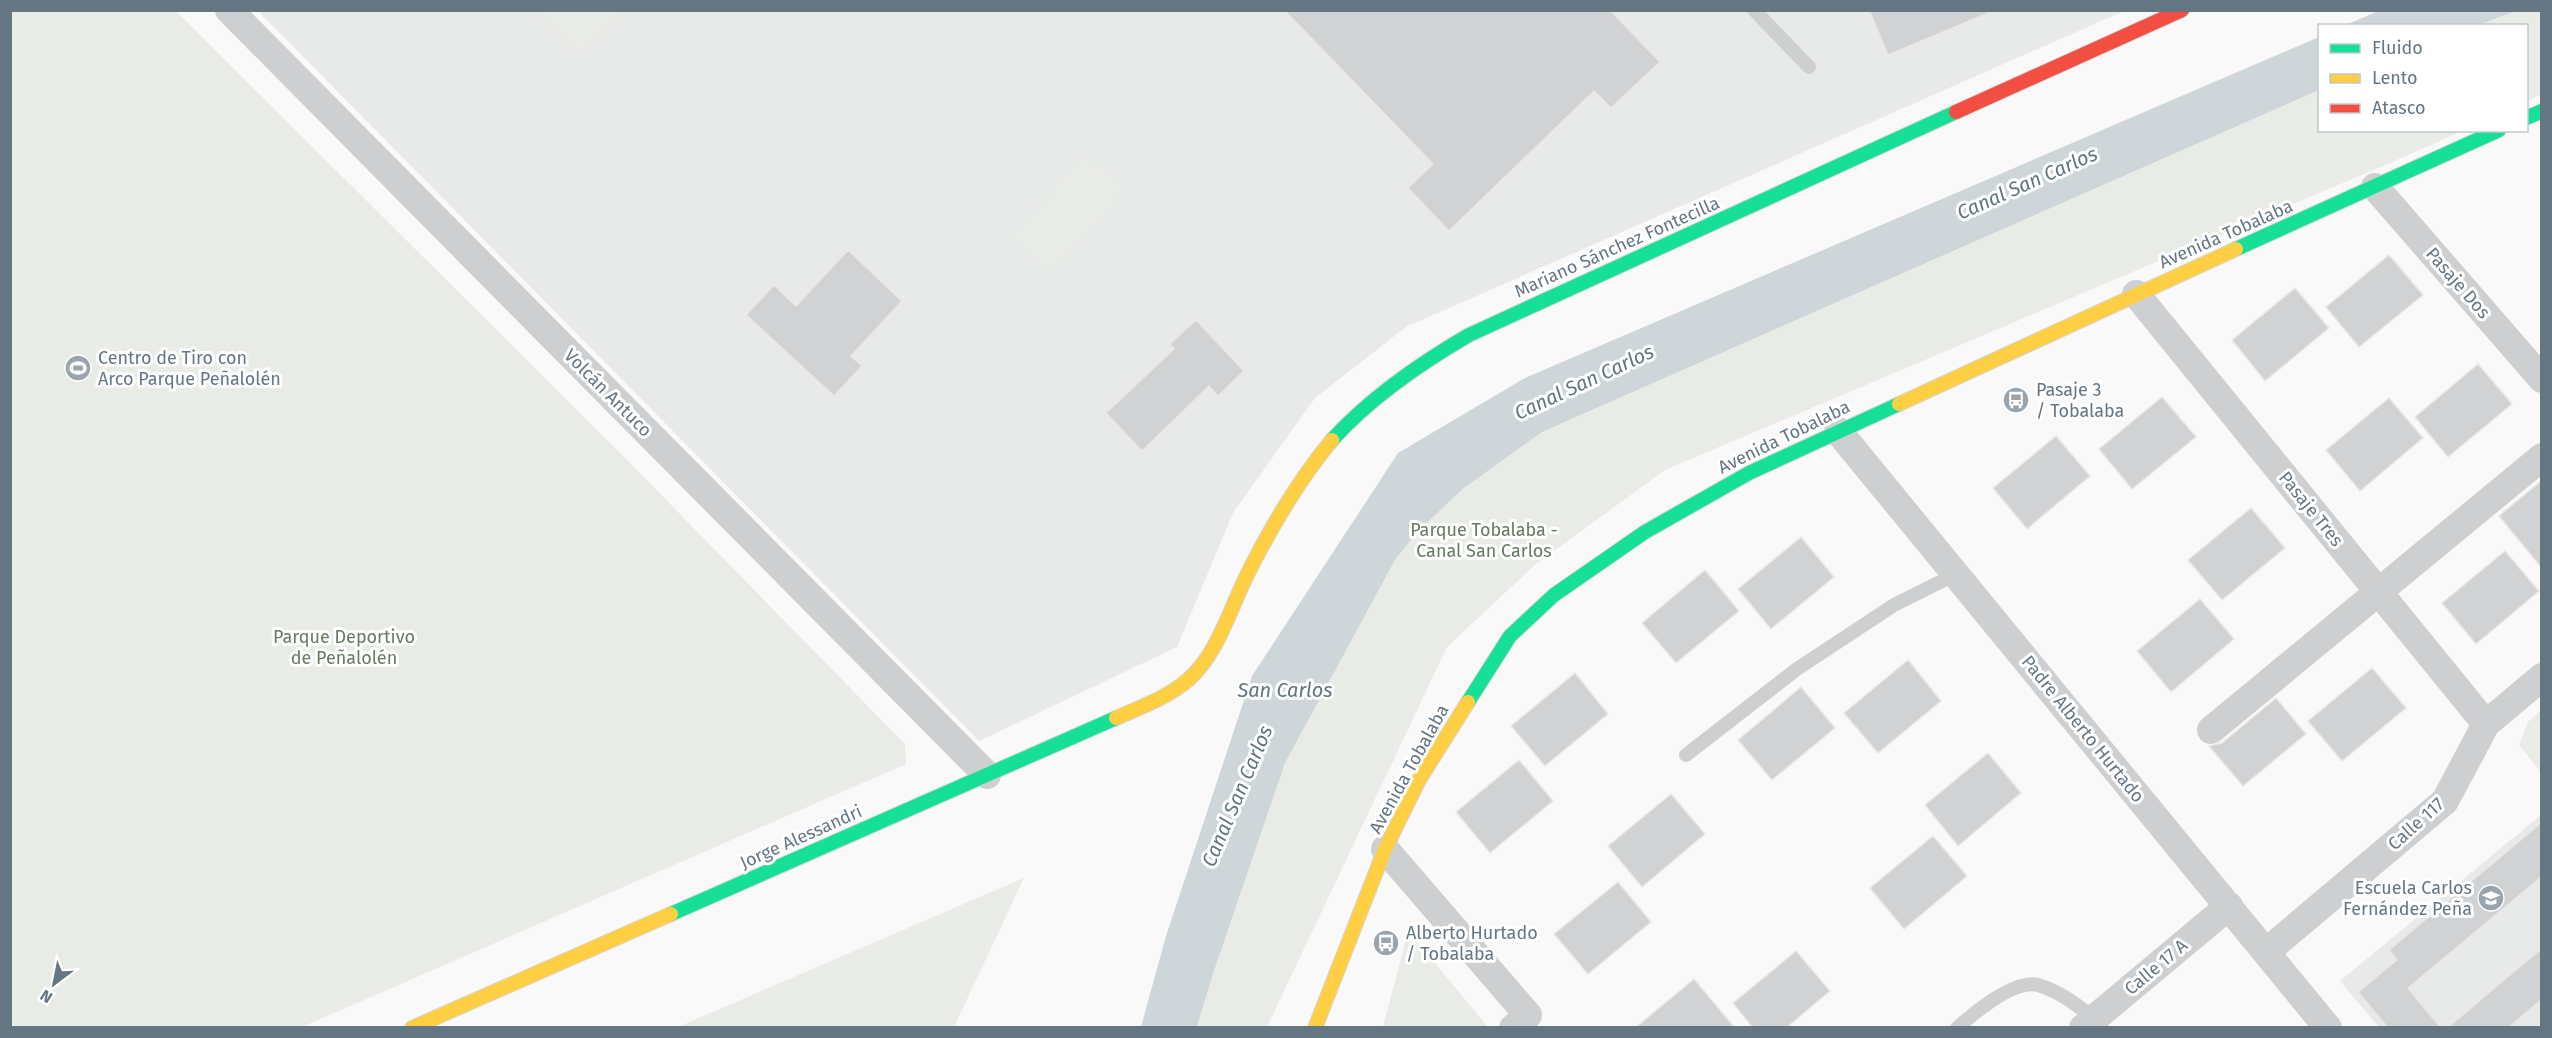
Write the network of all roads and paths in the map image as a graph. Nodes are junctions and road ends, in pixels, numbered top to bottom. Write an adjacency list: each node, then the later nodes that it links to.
1 (229, 10): 18 (street, Volcán Antuco)
2 (1754, 10): 4 (lane)
3 (2182, 10): 13 (street, Mariano Sánchez Fontecilla)
4 (1809, 67)
5 (2495, 132): 6 (street, Avenida Tobalaba)
6 (2375, 187): 7 (street, Avenida Tobalaba); 8 (street, Pasaje Dos)
7 (2136, 294): 9 (street, Avenida Tobalaba); 12 (street, Pasaje Tres)
8 (2541, 379)
9 (1838, 431): 11 (street, Padre Alberto Hurtado); 19 (street, Avenida Tobalaba)
10 (2541, 457): 12 (street)
11 (1956, 574): 17 (lane); 20 (street, Padre Alberto Hurtado)
12 (2378, 591): 15 (street, Pasaje Tres); 16 (street)
13 (1197, 670): 18 (street, Jorge Alessandri)
14 (2541, 677): 15 (street, Calle 117)
15 (2486, 724): 21 (street, Calle 117)
16 (2211, 730)
17 (1686, 755)
18 (987, 775): 23 (street, Jorge Alessandri)
19 (1385, 849): 24 (street, Avenida Tobalaba); 25 (street)
20 (2229, 906): 21 (street, Padre Alberto Hurtado); 22 (street, Calle 17 A)
21 (2266, 952): 27 (street, Padre Alberto Hurtado)
22 (2089, 1023): 26 (lane)
23 (412, 1028)
24 (1315, 1028)
25 (1513, 1028)
26 (1957, 1028)
27 (2328, 1028)

